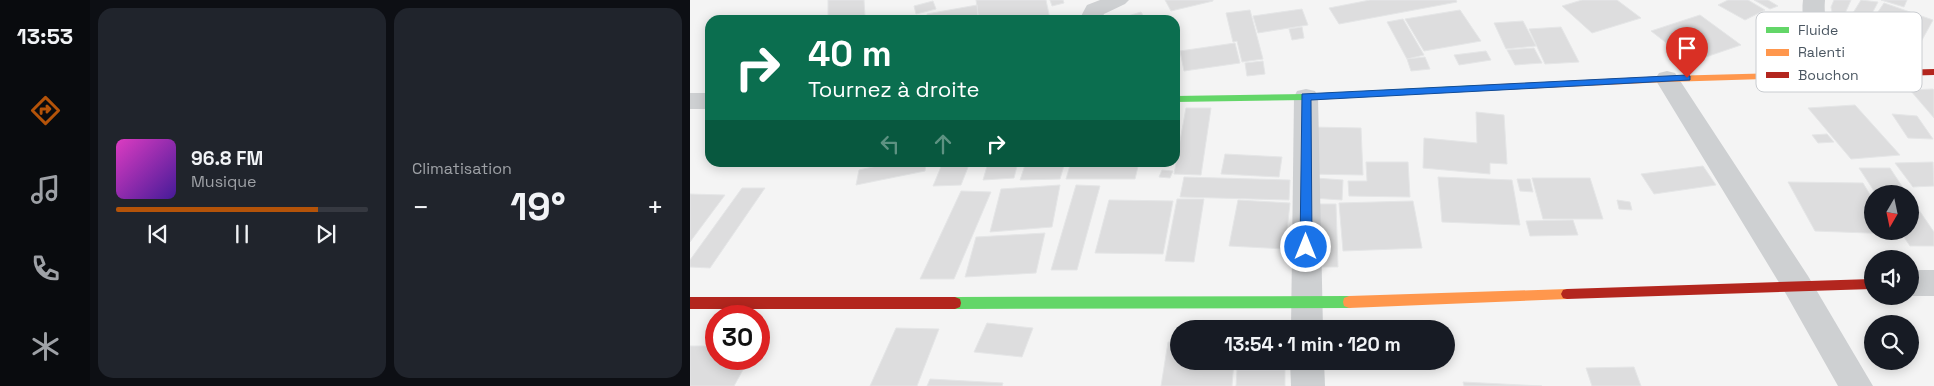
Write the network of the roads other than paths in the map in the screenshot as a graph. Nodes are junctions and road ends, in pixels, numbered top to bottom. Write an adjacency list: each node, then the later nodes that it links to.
1 (1118, 0): 2 (street)
2 (1091, 10)
3 (1756, 76): 4 (street)
4 (1667, 78): 5 (street); 12 (street)
5 (1306, 97): 6 (street); 14 (street)
6 (1180, 99)
7 (690, 101): 8 (street)
8 (705, 101)
9 (1919, 283): 10 (street)
10 (1934, 283)
11 (1864, 284): 12 (street)
12 (1797, 285): 14 (street); 17 (street)
13 (690, 304): 14 (street)
14 (1306, 316)
15 (1307, 370): 16 (street)
16 (1308, 386)
17 (1856, 386)

